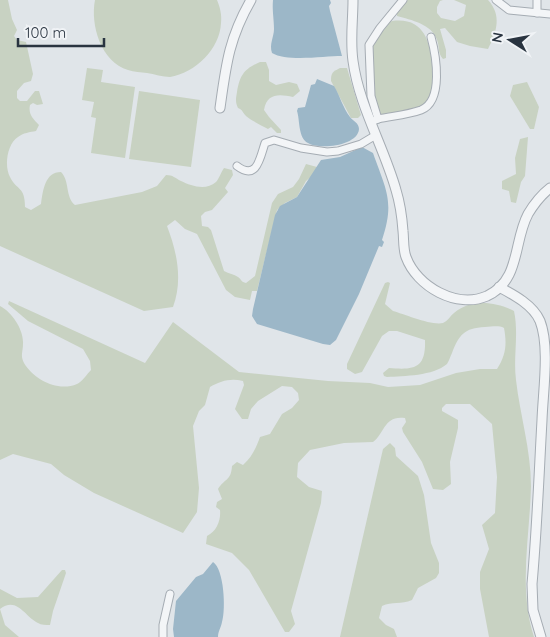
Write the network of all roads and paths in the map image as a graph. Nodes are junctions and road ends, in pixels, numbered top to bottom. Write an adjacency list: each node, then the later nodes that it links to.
1 (251, 0): 9 (street)
2 (353, 0): 10 (street)
3 (403, 0): 10 (street)
4 (496, 0): 6 (street)
5 (536, 0): 6 (street)
6 (537, 13): 7 (street)
7 (550, 14)
8 (431, 37): 10 (street)
9 (220, 108)
10 (374, 120): 11 (street)
11 (376, 135): 12 (street); 14 (street)
12 (237, 166)
13 (550, 188): 14 (street)
14 (500, 287): 17 (street)
15 (170, 594): 16 (street)
16 (163, 637)
17 (540, 637)

